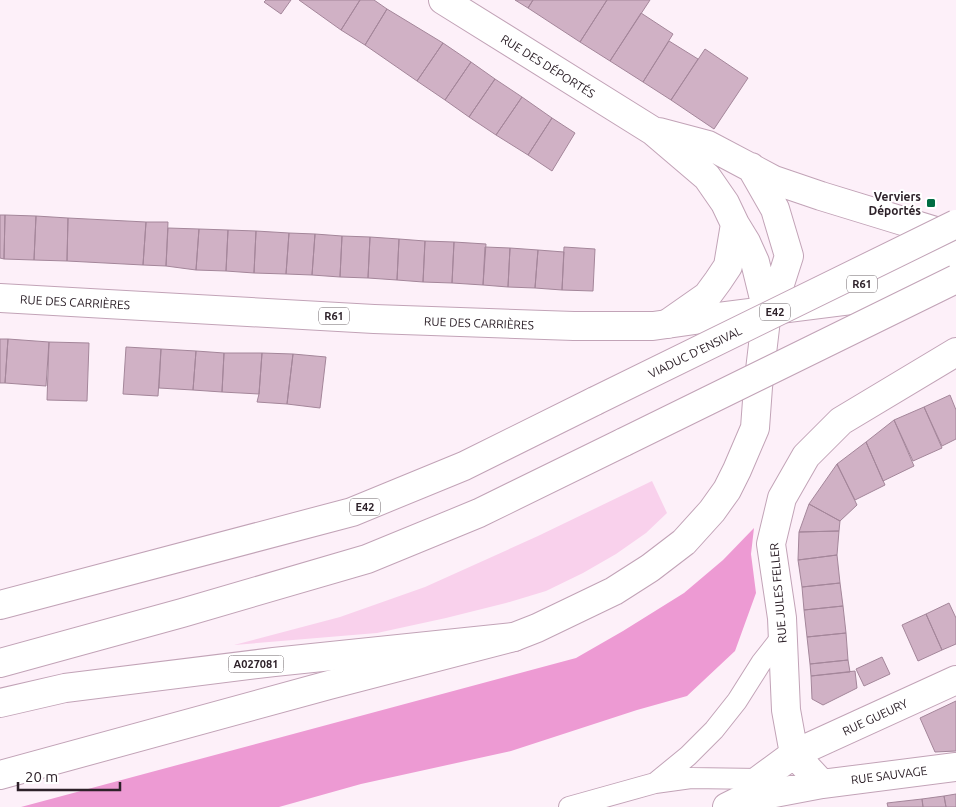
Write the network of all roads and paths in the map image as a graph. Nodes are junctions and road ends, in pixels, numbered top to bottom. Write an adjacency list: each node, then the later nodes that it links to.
1 (443, 0): 2 (main road, RUE DES DÉPORTÉS)
2 (653, 131): 3 (main road, RUE DES DÉPORTÉS); 4 (main road, RUE DES DÉPORTÉS)
3 (751, 167): 6 (main road, RUE DES DÉPORTÉS); 11 (main road)
4 (735, 224): 11 (main road, RUE DES DÉPORTÉS); 12 (main road)
5 (956, 224): 14 (main road, VIADUC D’ENSIVAL / E42, bridge)
6 (956, 238)
7 (956, 257): 11 (main road, R61)
8 (956, 279): 17 (main road, bridge)
9 (956, 286): 11 (main road, RUE DES CARRIÈRES / R61)
10 (0, 298): 12 (main road, RUE DES CARRIÈRES / R61)
11 (768, 311): 12 (main road, RUE DES CARRIÈRES / R61); 16 (main road)
12 (667, 324)
13 (956, 352): 15 (main road, RUE JULES FELLER)
14 (0, 605)
15 (783, 635): 20 (main road, RUE JULES FELLER); 23 (lane)
16 (514, 637): 19 (main road, A027081); 22 (main road)
17 (0, 663)
18 (956, 680): 20 (main road, RUE GUEURY)
19 (0, 703)
20 (794, 754): 24 (main road); 25 (main road)
21 (956, 767): 24 (main road, RUE SAUVAGE)
22 (0, 775)
23 (655, 783): 25 (lane); 26 (lane)
24 (822, 784): 25 (main road, RUE SAUVAGE)
25 (743, 795)
26 (569, 807)

